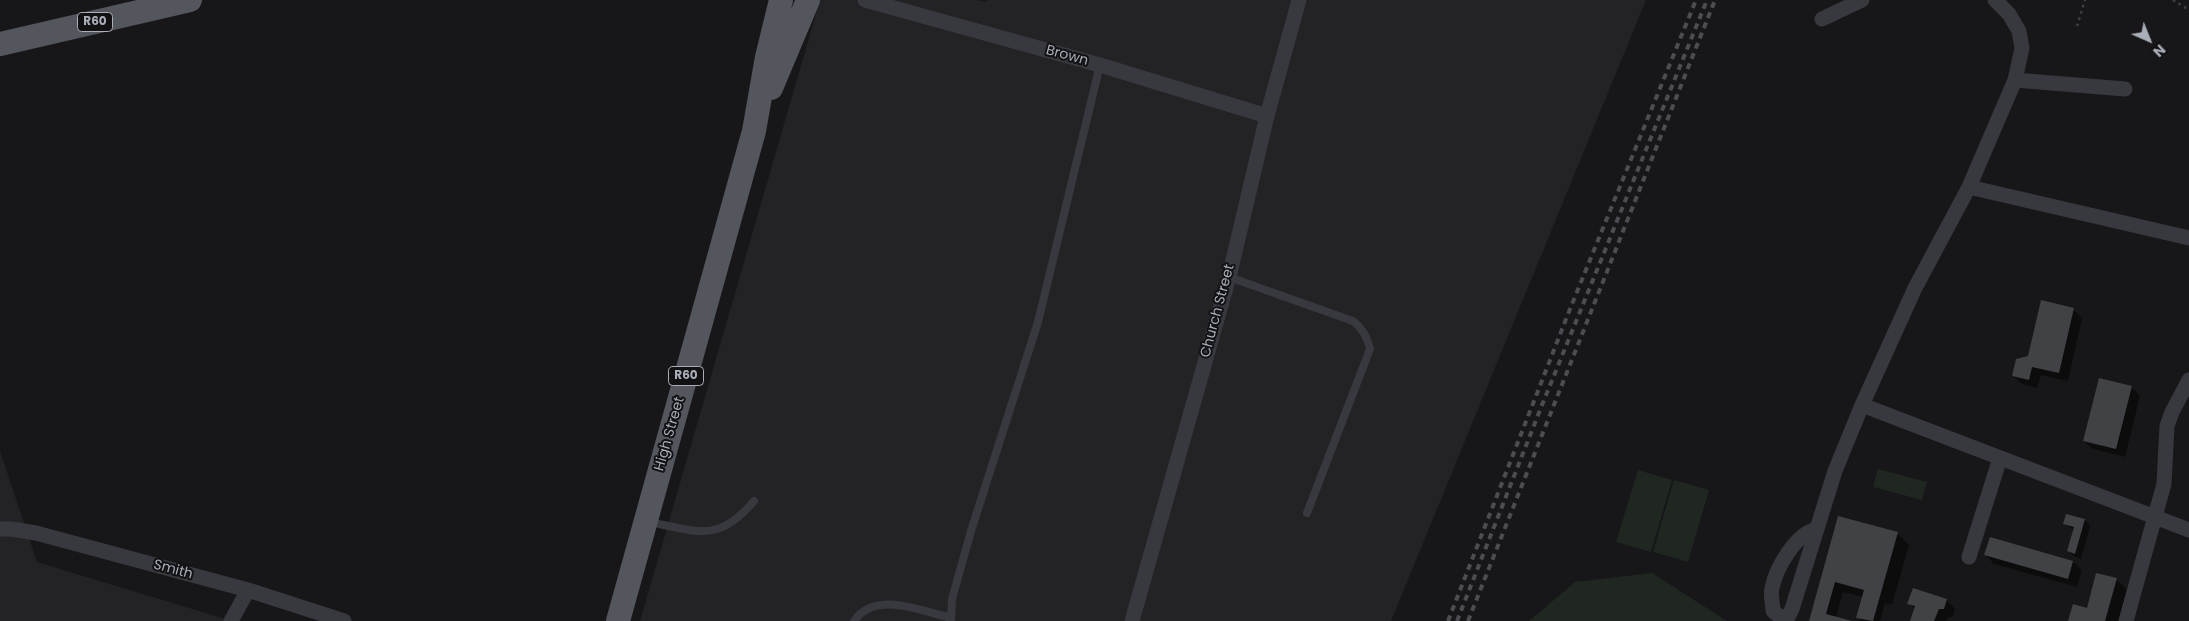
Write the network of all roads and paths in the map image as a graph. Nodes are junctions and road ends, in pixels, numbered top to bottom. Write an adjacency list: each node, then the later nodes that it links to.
1 (190, 0): 13 (main road, R60)
2 (781, 0): 18 (main road, High Street / R60)
3 (808, 0): 18 (main road, High Street / R60)
4 (866, 0): 14 (street, Brown)
5 (1299, 0): 17 (street, Church Street)
6 (1862, 0): 11 (street)
7 (1995, 0): 15 (street)
8 (2085, 0): 12 (path)
9 (2173, 0): 10 (path)
10 (2189, 10)
11 (1822, 19)
12 (2077, 26)
13 (0, 44)
14 (1100, 65): 17 (street, Brown); 34 (lane)
15 (2015, 80): 16 (street); 19 (street)
16 (2125, 89)
17 (1267, 116): 21 (street, Church Street)
18 (754, 131): 28 (main road, High Street / R60)
19 (1968, 187): 20 (street); 23 (street)
20 (2189, 238)
21 (1228, 277): 26 (lane); 39 (street, Church Street)
22 (2189, 380): 27 (street)
23 (1862, 405): 24 (street); 30 (street)
24 (2000, 458): 27 (street); 32 (street)
25 (754, 500): 28 (lane)
26 (1307, 513)
27 (2156, 518): 31 (street); 41 (street)
28 (646, 521): 37 (main road, High Street / R60)
29 (0, 529): 33 (street, Smith)
30 (1817, 529): 40 (street); 40 (street)
31 (2189, 530)
32 (1969, 557)
33 (248, 590): 35 (street); 36 (street, Smith)
34 (951, 620): 38 (lane)
35 (231, 621)
36 (344, 621)
37 (618, 621)
38 (854, 621)
39 (1132, 621)
40 (1785, 621)
41 (2126, 621)

